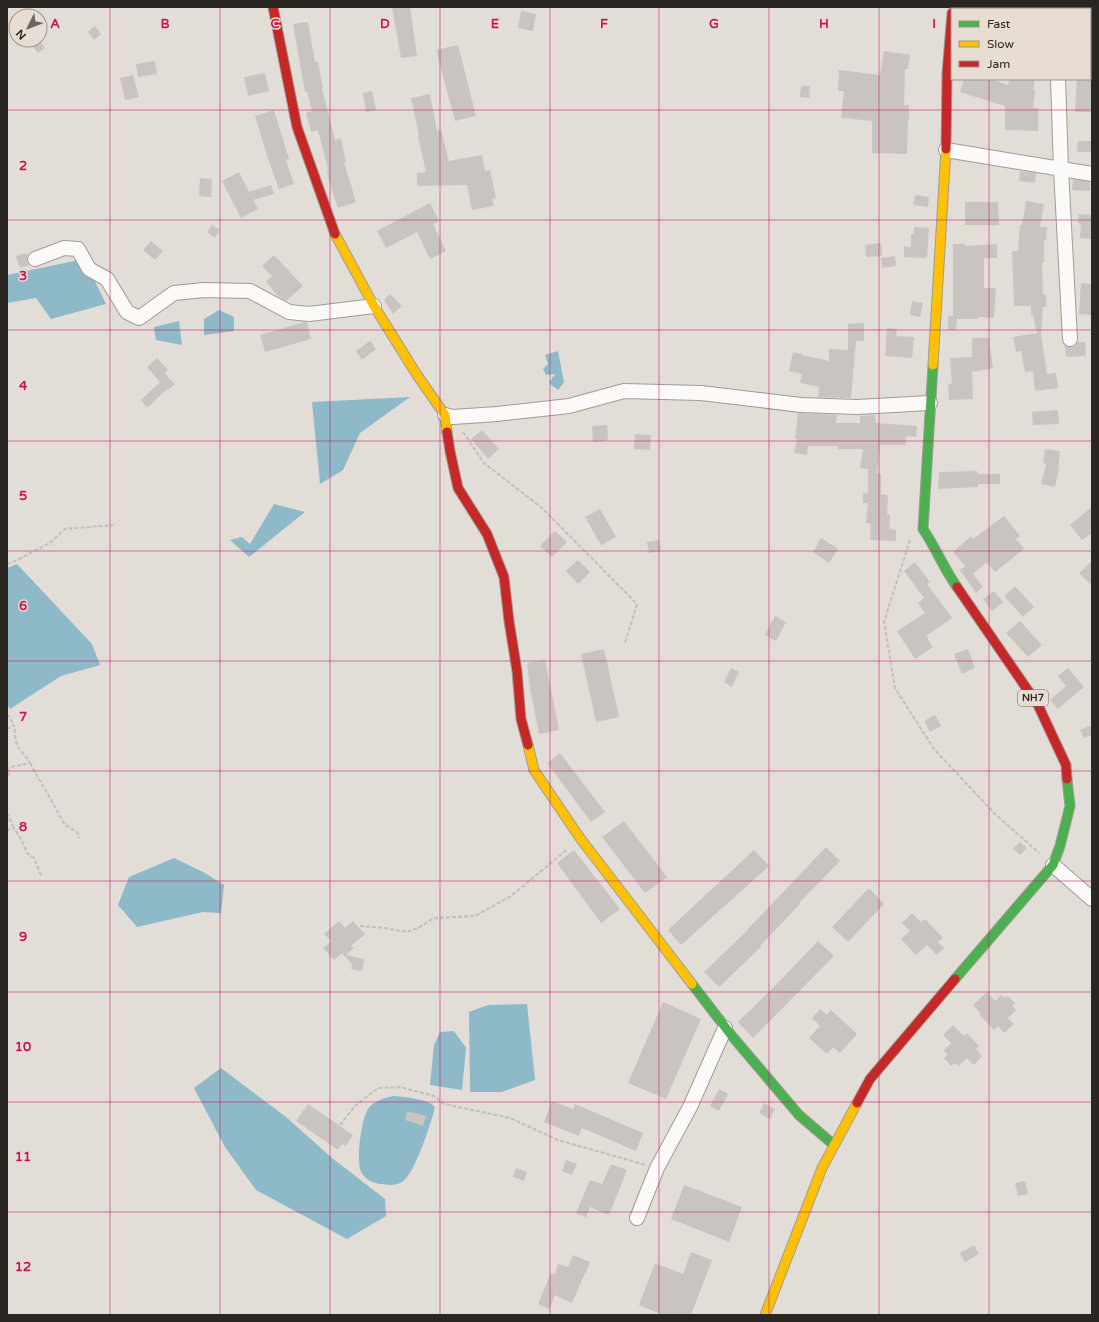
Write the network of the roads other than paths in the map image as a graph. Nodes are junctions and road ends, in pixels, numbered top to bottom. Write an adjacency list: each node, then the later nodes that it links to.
1 (273, 7): 8 (main road)
2 (951, 28): 4 (main road)
3 (1058, 80): 5 (street)
4 (946, 150): 5 (street); 10 (main road)
5 (1061, 169): 6 (street); 9 (street)
6 (1092, 174)
7 (35, 259): 8 (street)
8 (374, 306): 11 (main road)
9 (1070, 339)
10 (930, 404): 11 (street); 12 (main road, NH7)
11 (449, 416): 14 (main road)
12 (1053, 865): 13 (street); 15 (main road, NH7)
13 (1092, 899)
14 (725, 1028): 15 (main road); 16 (street)
15 (834, 1146): 17 (main road, NH7)
16 (637, 1218)
17 (765, 1315)

